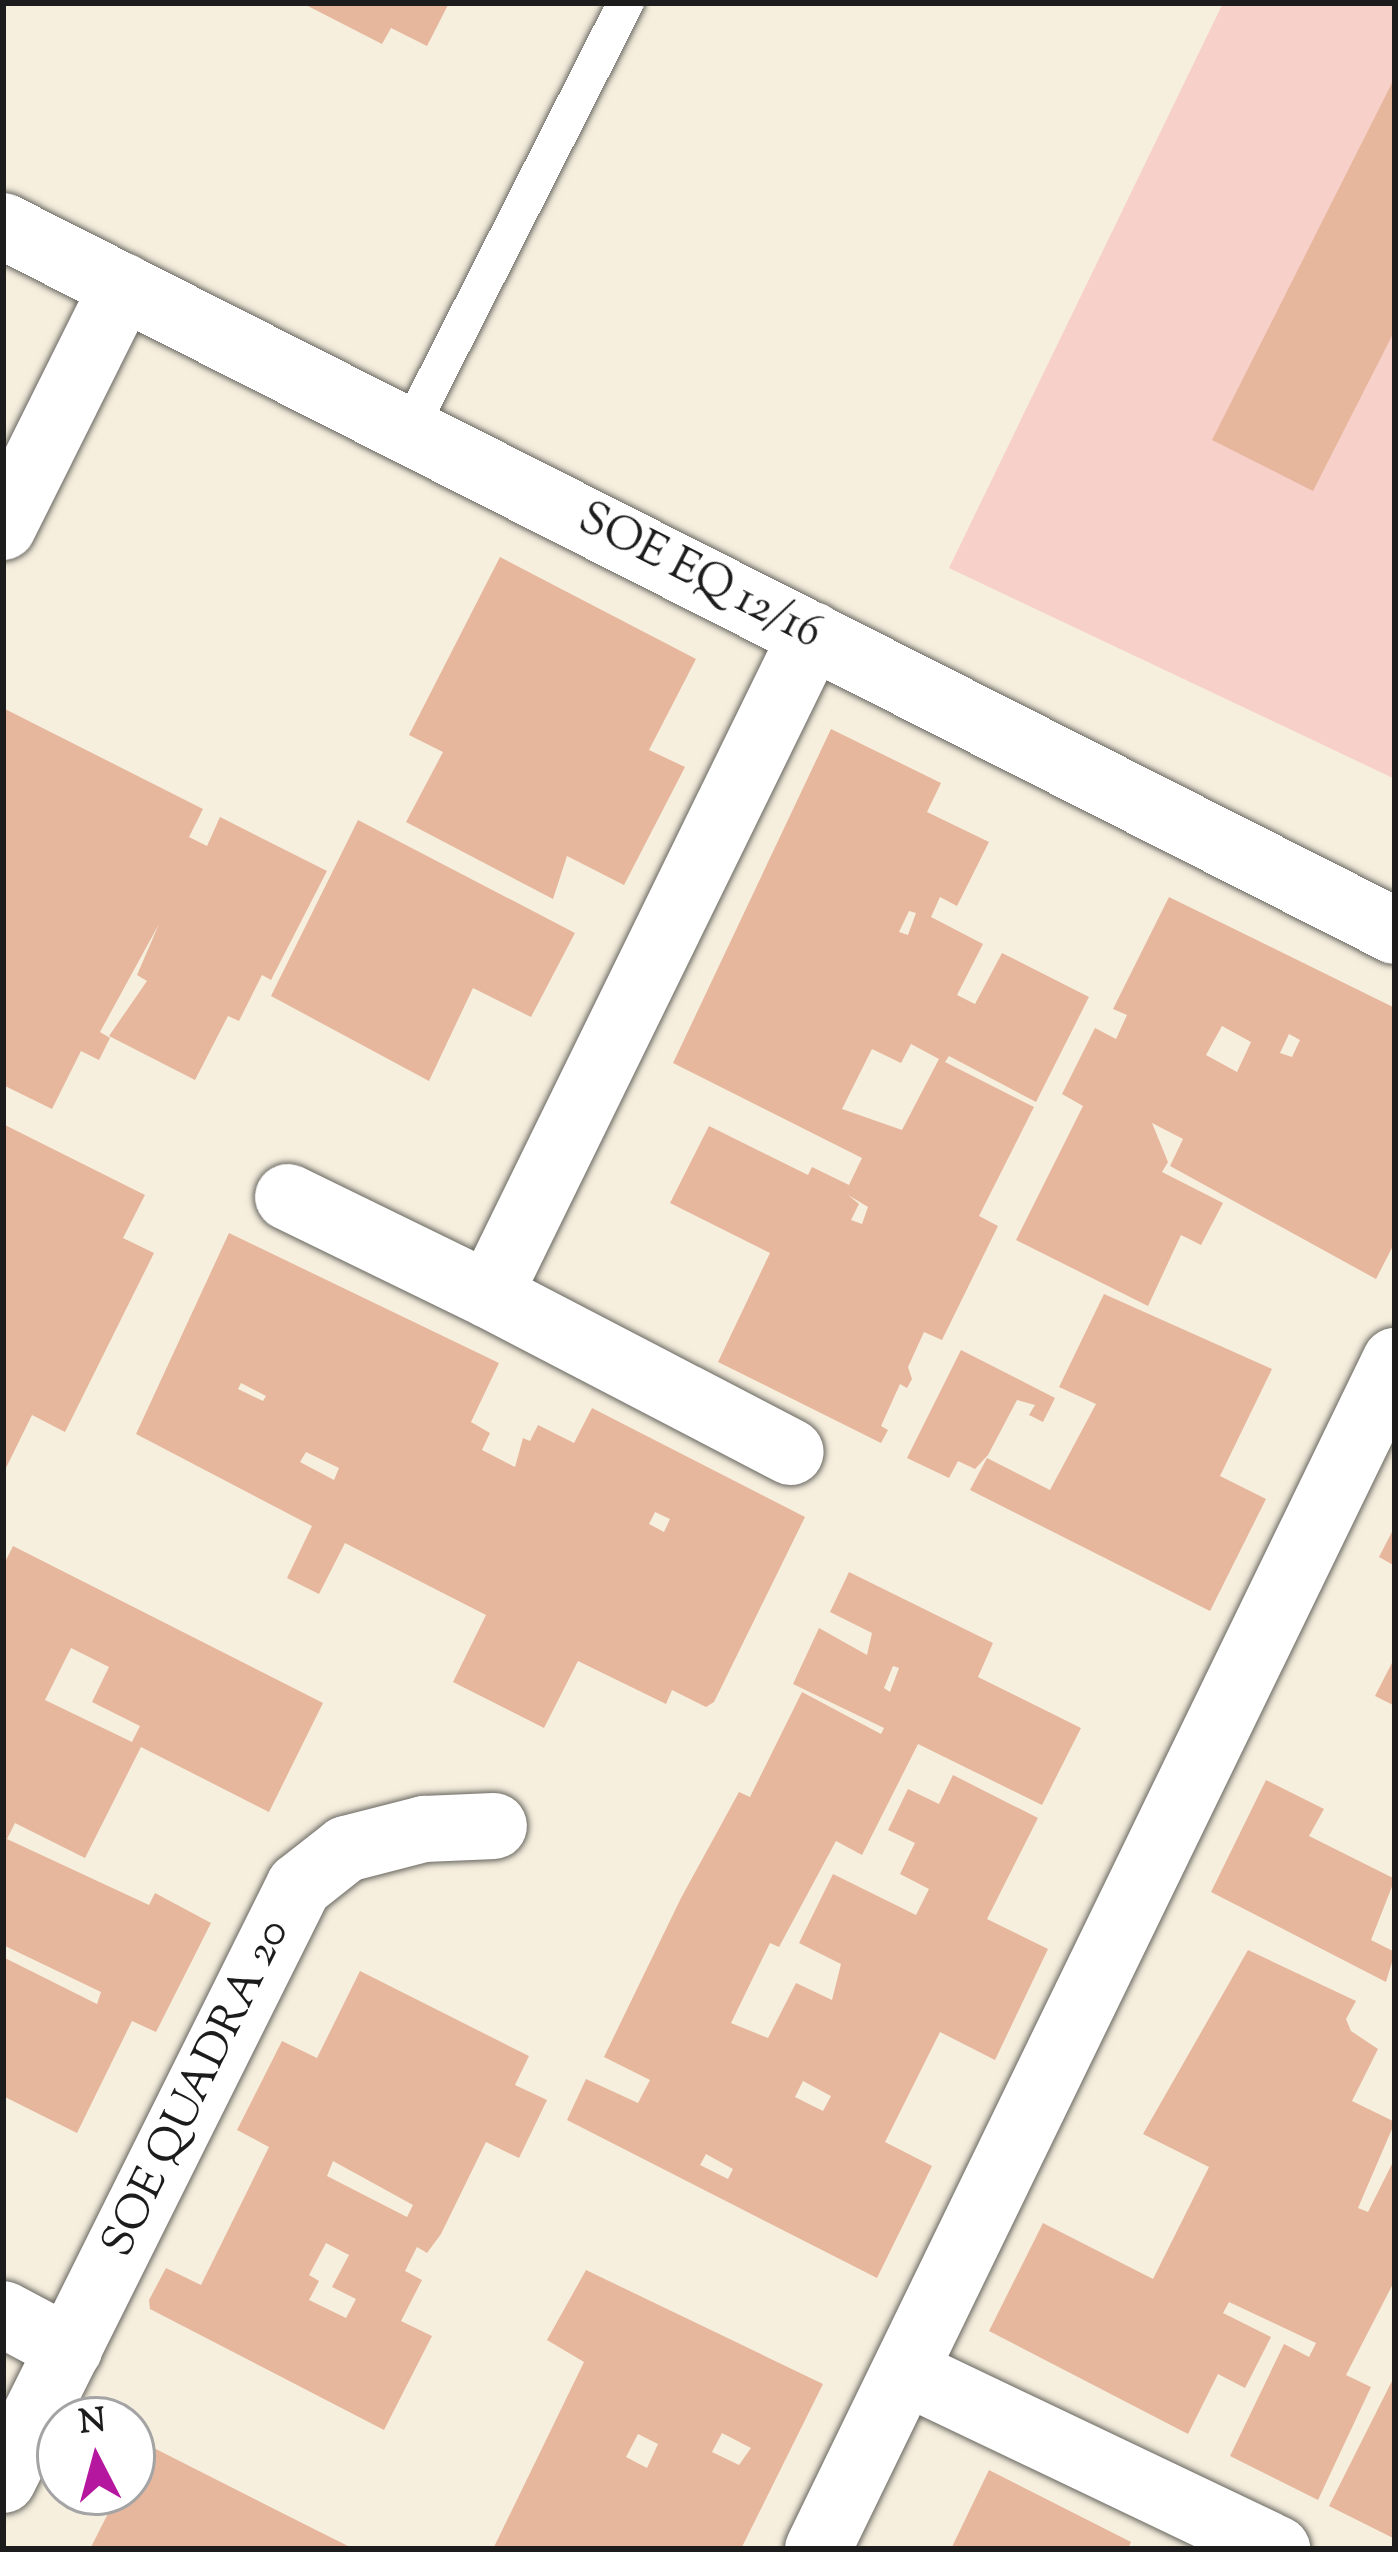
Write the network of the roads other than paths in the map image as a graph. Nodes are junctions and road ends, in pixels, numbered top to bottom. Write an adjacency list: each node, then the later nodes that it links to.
1 (626, 3): 4 (lane)
2 (3, 226): 3 (street, SOE EQ 12/16)
3 (123, 286): 4 (street, SOE EQ 12/16); 5 (street)
4 (409, 430): 6 (street, SOE EQ 12/16)
5 (3, 526)
6 (812, 635): 7 (street, SOE EQ 12/16); 9 (street)
7 (1395, 931)
8 (288, 1197): 9 (street)
9 (489, 1295): 11 (street)
10 (1395, 1361): 15 (street)
11 (791, 1452)
12 (494, 1826): 14 (street, SOE QUADRA 20)
13 (3, 2314): 14 (street)
14 (69, 2349): 16 (street, SOE QUADRA 20)
15 (910, 2374): 17 (street); 18 (street)
16 (3, 2480)
17 (818, 2549)
18 (1277, 2549)

